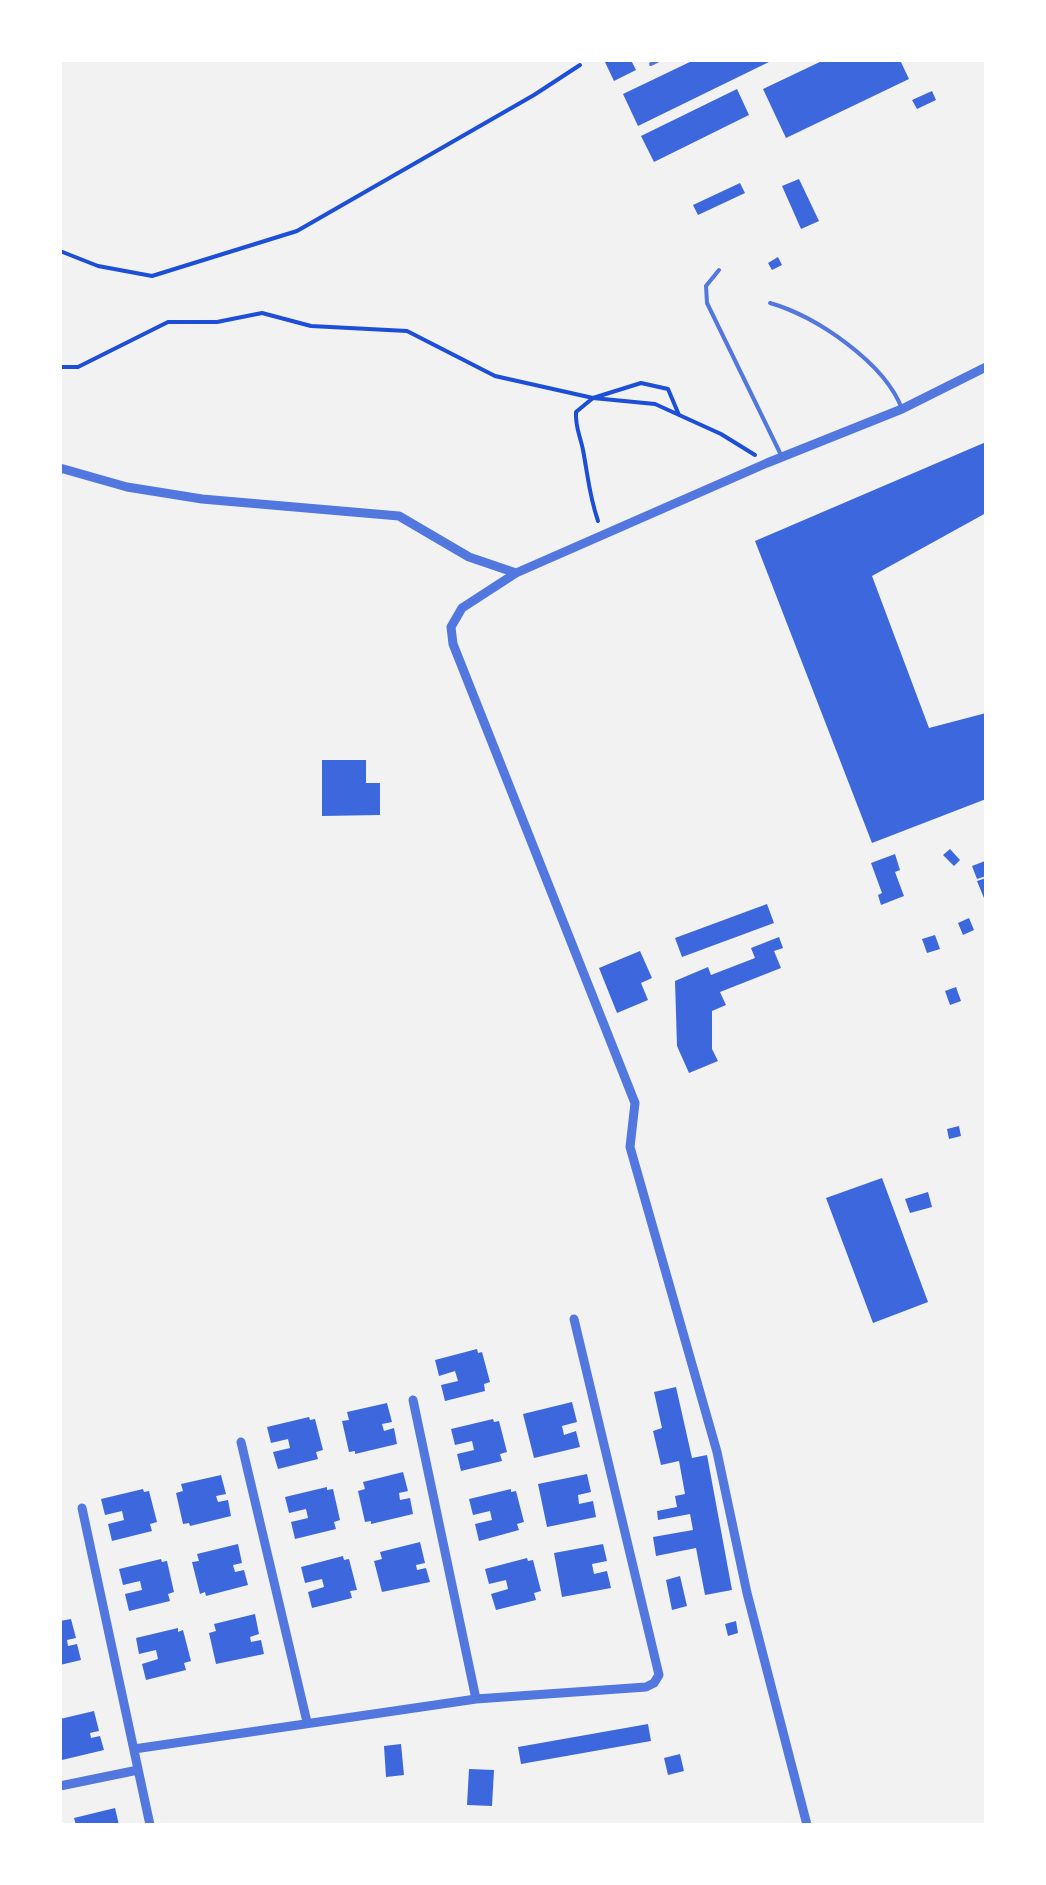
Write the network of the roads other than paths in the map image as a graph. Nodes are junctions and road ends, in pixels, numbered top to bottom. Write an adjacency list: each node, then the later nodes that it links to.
1 (660, 60): 2 (lane)
2 (651, 64)
3 (719, 270): 7 (lane)
4 (770, 303): 6 (lane)
5 (986, 368): 6 (street)
6 (902, 410): 7 (street)
7 (782, 457): 9 (street)
8 (60, 468): 9 (street)
9 (516, 573): 20 (street)
10 (574, 1319): 14 (street)
11 (413, 1400): 14 (street)
12 (240, 1442): 15 (street)
13 (82, 1508): 16 (street)
14 (476, 1700): 15 (street)
15 (308, 1722): 16 (street)
16 (134, 1749): 17 (street)
17 (138, 1770): 18 (street); 19 (street)
18 (60, 1786)
19 (150, 1825)
20 (807, 1825)

